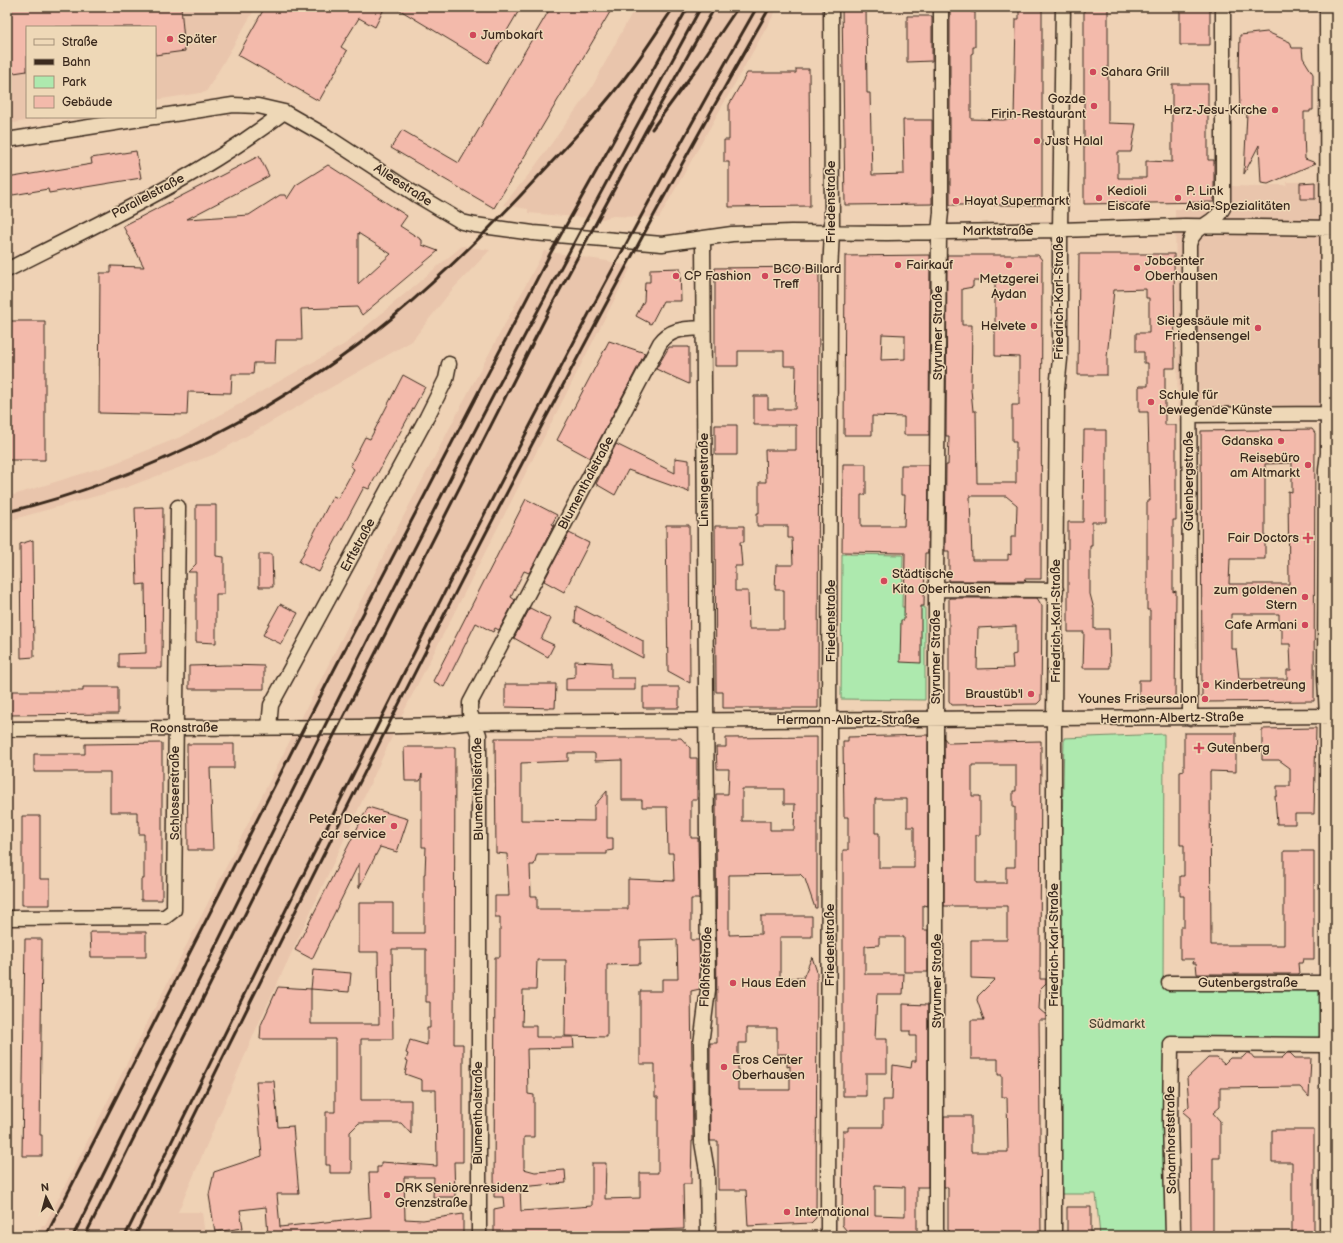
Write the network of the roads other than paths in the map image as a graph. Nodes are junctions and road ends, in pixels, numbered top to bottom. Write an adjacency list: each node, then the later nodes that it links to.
1 (831, 7): 13 (street, Friedenstraße)
2 (940, 7): 14 (street, Styrumer Straße)
3 (1063, 7): 12 (street, Friedrich-Karl-Straße)
4 (1223, 7): 10 (street, Gutenbergstraße)
5 (1327, 7): 11 (street)
6 (284, 112): 7 (street, Alleestraße); 16 (street, Alleestraße); 17 (street, Parallelstraße)
7 (156, 117)
8 (148, 118): 9 (street, Alleestraße)
9 (7, 140)
10 (1204, 226): 11 (street, Marktstraße); 12 (street, Marktstraße); 21 (street, Gutenbergstraße)
11 (1331, 228): 20 (street)
12 (1060, 230): 14 (street, Marktstraße); 24 (street, Friedrich-Karl-Straße)
13 (832, 231): 14 (street, Marktstraße); 15 (street, Marktstraße); 29 (street, Friedenstraße)
14 (938, 232): 23 (street, Styrumer Straße)
15 (703, 239): 16 (street, Marktstraße); 18 (street, Linsingenstraße)
16 (662, 244)
17 (7, 270)
18 (703, 328): 30 (street, Linsingenstraße); 31 (street, Blumenthalstraße)
19 (449, 364): 32 (street, Erftstraße)
20 (1328, 414): 21 (street); 25 (street)
21 (1189, 415): 26 (street, Gutenbergstraße)
22 (178, 507): 35 (street, Schlosserstraße)
23 (936, 589): 24 (street); 27 (street, Styrumer Straße)
24 (1056, 590): 28 (street, Friedrich-Karl-Straße)
25 (1332, 716): 26 (street, Hermann-Albertz-Straße); 38 (street)
26 (1190, 718): 28 (street, Hermann-Albertz-Straße)
27 (937, 719): 28 (street, Hermann-Albertz-Straße); 29 (street, Hermann-Albertz-Straße); 43 (street, Styrumer Straße)
28 (1054, 719): 44 (street, Friedrich-Karl-Straße)
29 (830, 720): 30 (street, Hermann-Albertz-Straße); 42 (street, Friedenstraße)
30 (706, 721): 31 (street, Hermann-Albertz-Straße); 41 (street, Flaßhofstraße)
31 (473, 722): 33 (street, Hermann-Albertz-Straße); 40 (street, Blumenthalstraße)
32 (269, 727): 33 (street, Roonstraße); 35 (street, Roonstraße)
33 (360, 727)
34 (7, 729): 35 (street, Roonstraße)
35 (176, 729): 36 (street, Schlosserstraße)
36 (7, 918)
37 (1169, 983): 38 (street, Gutenbergstraße)
38 (1328, 983): 39 (street)
39 (1327, 1045): 45 (street, Scharnhorststraße); 46 (street)
40 (479, 1236)
41 (708, 1236)
42 (828, 1236)
43 (936, 1236)
44 (1054, 1236)
45 (1173, 1236)
46 (1328, 1236)

